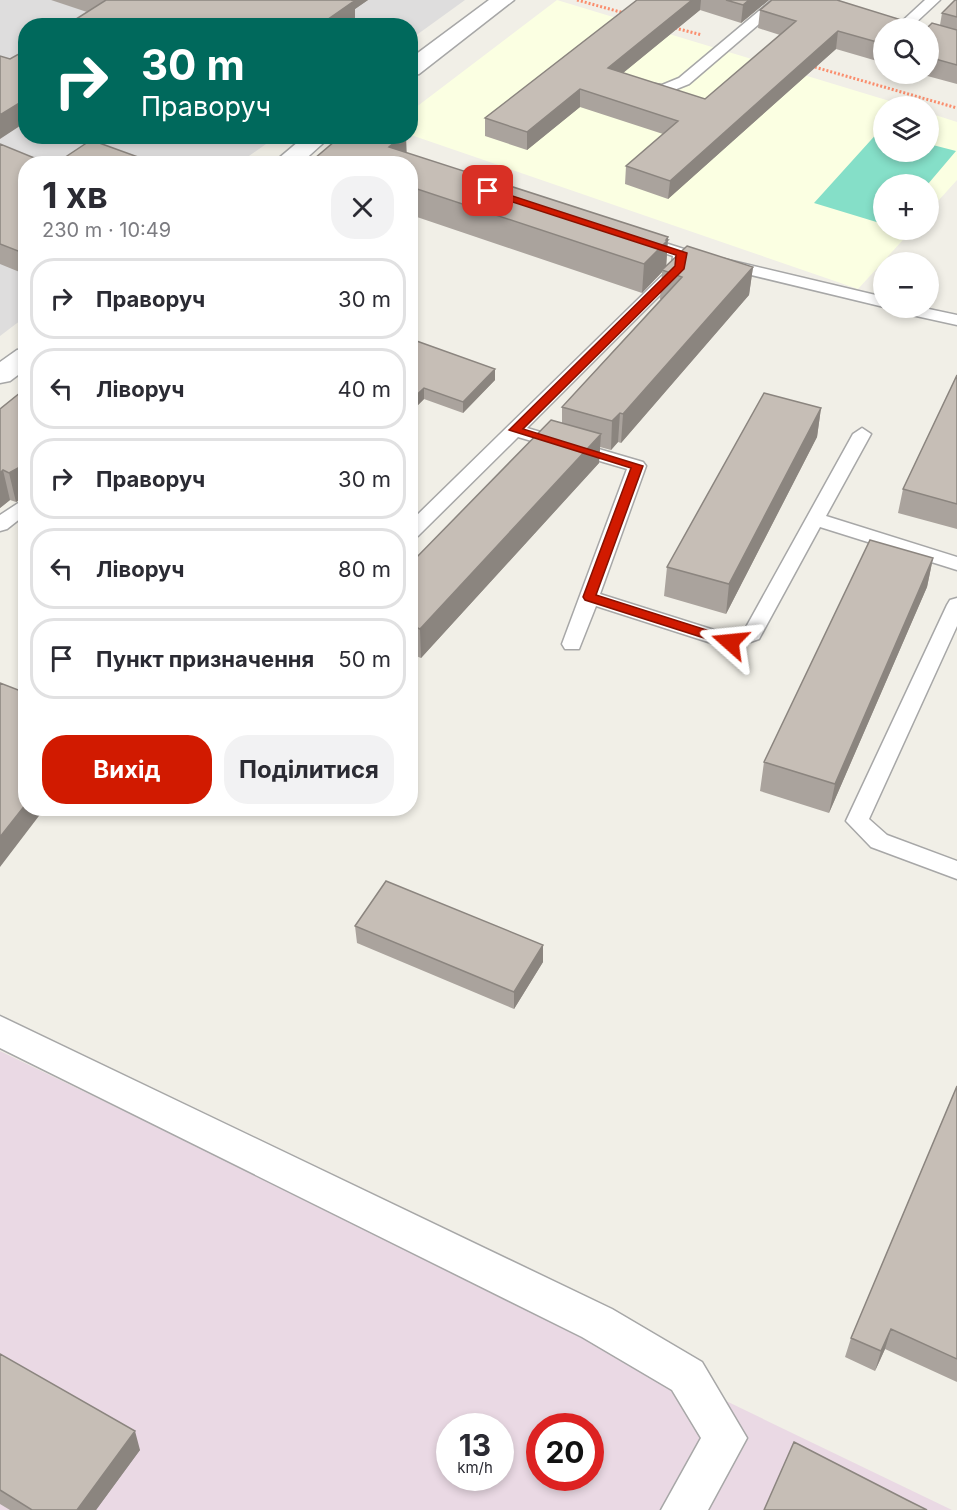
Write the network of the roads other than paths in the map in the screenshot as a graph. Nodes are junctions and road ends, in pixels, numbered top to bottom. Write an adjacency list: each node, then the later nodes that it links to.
1 (503, 0): 5 (street)
2 (780, 0): 6 (lane)
3 (933, 0): 4 (lane)
4 (912, 18)
5 (418, 64)
6 (635, 85)
7 (310, 144): 8 (street)
8 (294, 156)
9 (626, 235): 10 (lane)
10 (693, 256): 11 (lane); 16 (lane)
11 (873, 300)
12 (939, 316): 13 (lane)
13 (957, 320)
14 (18, 362): 15 (street)
15 (0, 375)
16 (515, 430): 21 (lane); 23 (lane)
17 (862, 434): 19 (lane)
18 (18, 510): 20 (lane)
19 (815, 519): 22 (lane); 23 (lane)
20 (0, 525)
21 (418, 525)
22 (957, 564)
23 (589, 597): 25 (lane)
24 (957, 605): 26 (lane)
25 (572, 644)
26 (957, 870)
27 (0, 1031): 28 (street)
28 (683, 1510)

